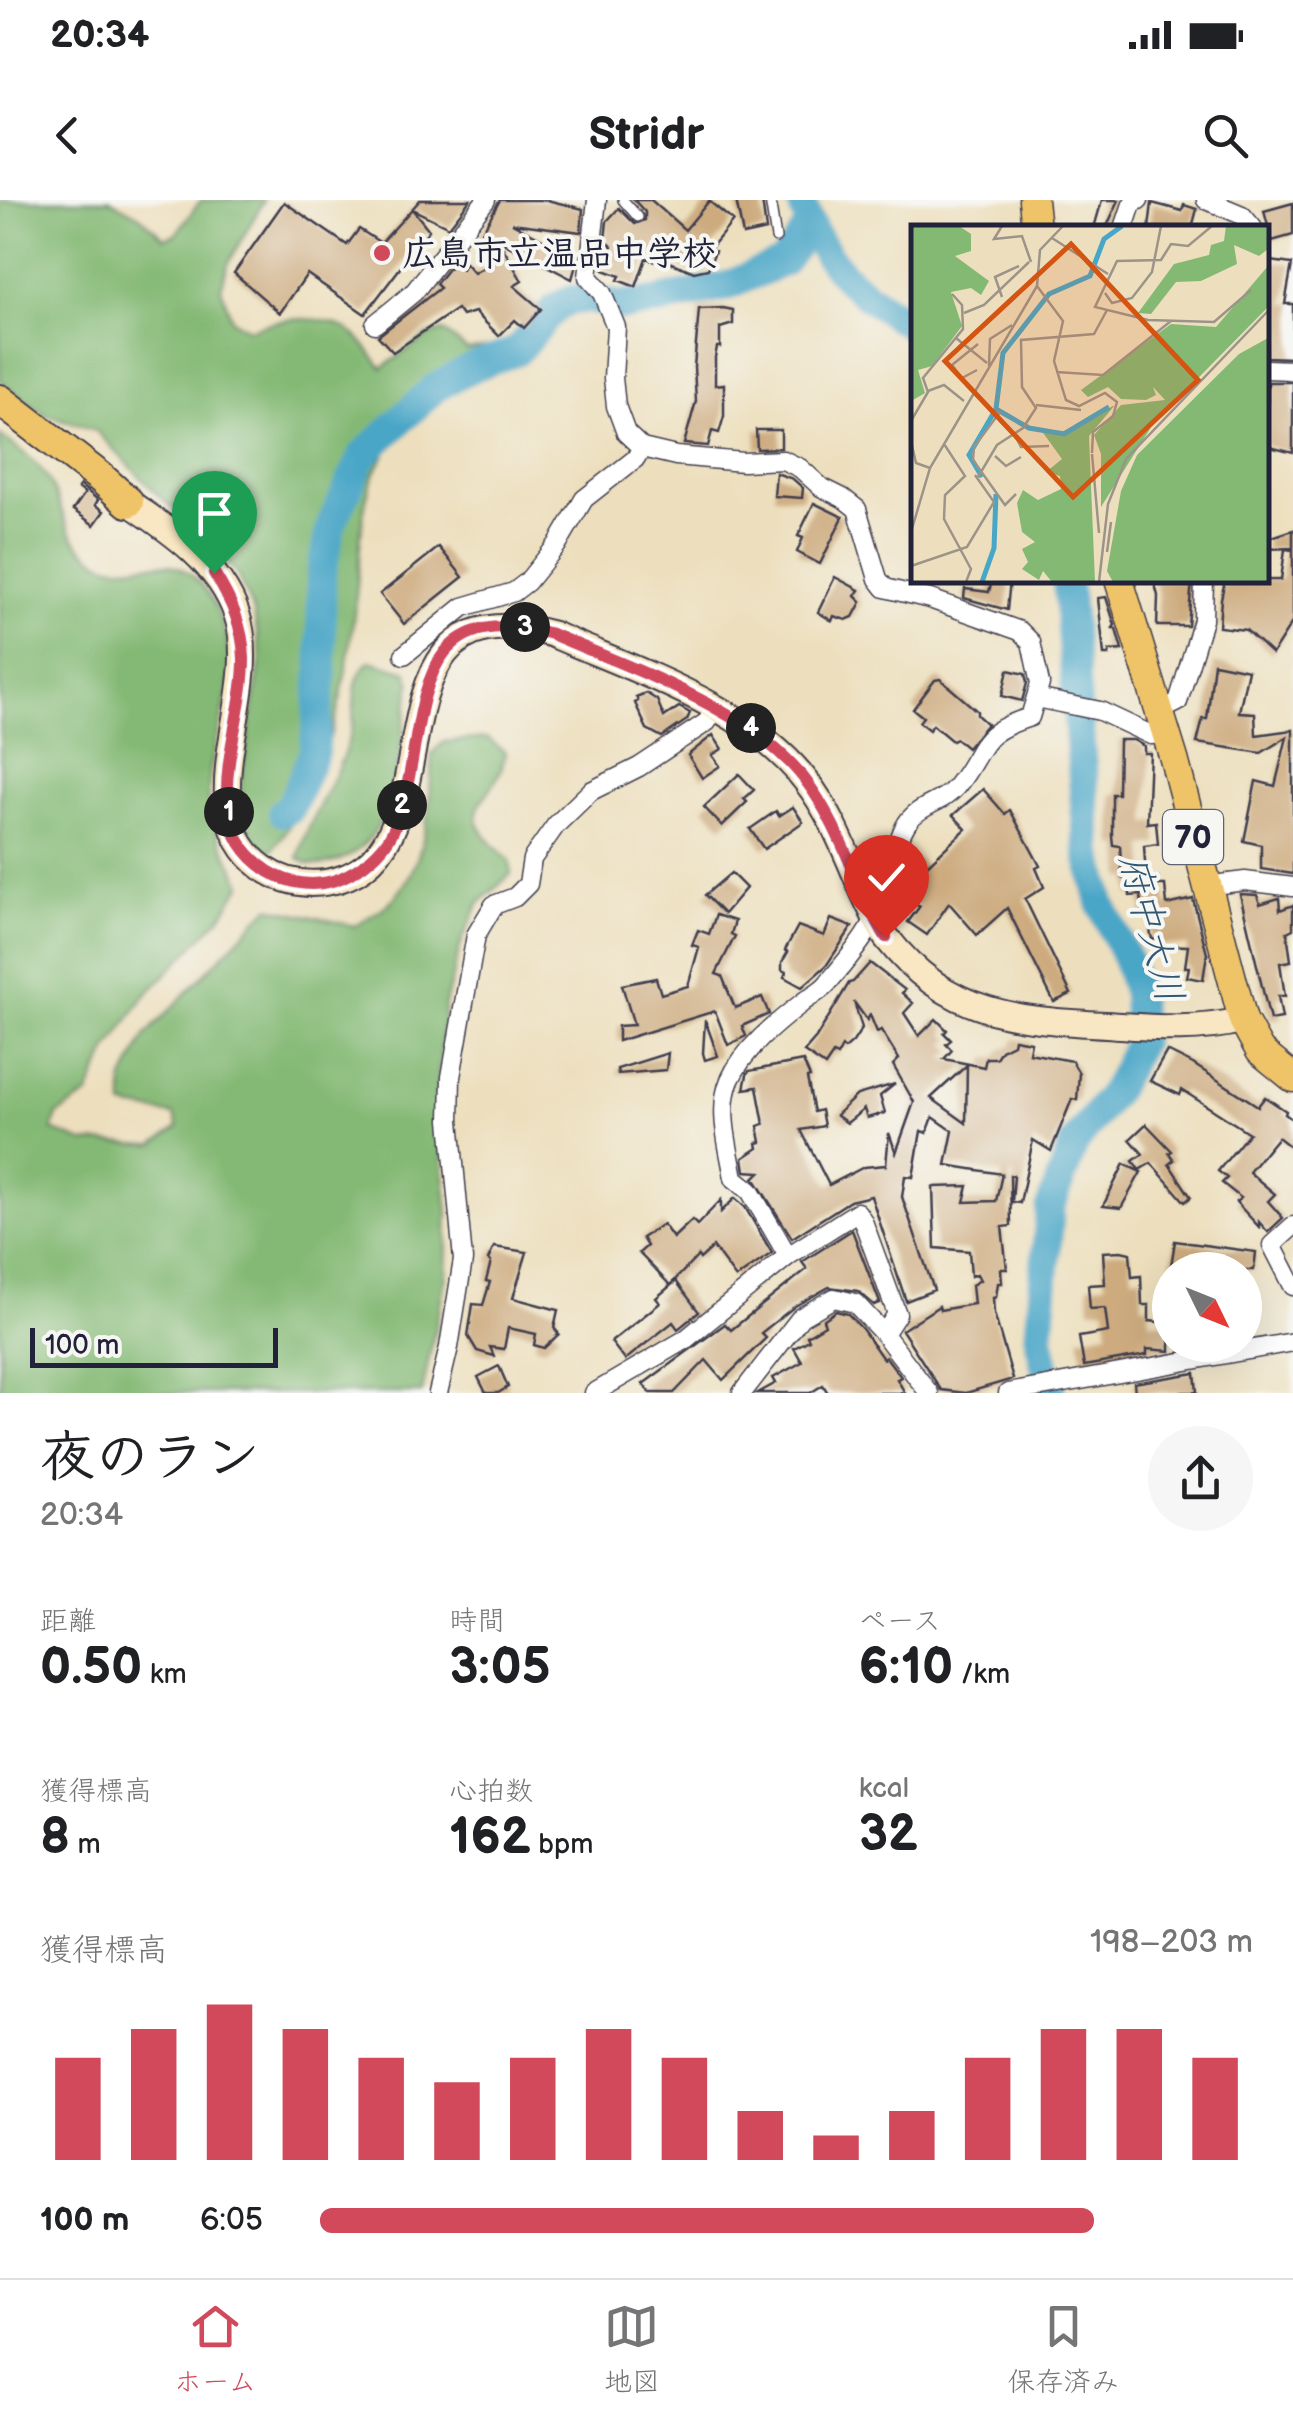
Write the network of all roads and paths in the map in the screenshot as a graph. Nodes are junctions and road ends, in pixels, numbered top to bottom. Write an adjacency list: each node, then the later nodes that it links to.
1 (486, 200): 13 (street)
2 (623, 200): 8 (lane)
3 (770, 200): 12 (lane)
4 (1033, 200): 9 (main road)
5 (1139, 200): 10 (street)
6 (1206, 200): 11 (street)
7 (591, 201): 18 (street)
8 (638, 217)
9 (1036, 225)
10 (1125, 225)
11 (1251, 225)
12 (776, 238)
13 (375, 324)
14 (1268, 369): 15 (street)
15 (1293, 370)
16 (0, 400): 19 (highway)
17 (0, 418): 19 (highway)
18 (642, 448): 22 (street); 24 (street)
19 (128, 502): 22 (street)
20 (1120, 582): 26 (main road, 70)
21 (1204, 582): 26 (street)
22 (459, 626): 23 (street); 25 (street)
23 (404, 655)
24 (1040, 699): 26 (street); 29 (street)
25 (714, 708): 29 (street); 38 (street)
26 (1163, 722): 27 (main road, 70)
27 (1205, 886): 28 (street); 30 (main road, 70)
28 (1293, 887)
29 (875, 919): 30 (street); 33 (street)
30 (1243, 1020): 31 (main road, 70)
31 (1293, 1078)
32 (1293, 1226): 34 (street)
33 (788, 1256): 35 (street); 39 (street)
34 (1293, 1286)
35 (884, 1334): 40 (street); 41 (street)
36 (1293, 1342): 37 (street)
37 (1016, 1390)
38 (438, 1393)
39 (594, 1393)
40 (742, 1393)
41 (929, 1393)

